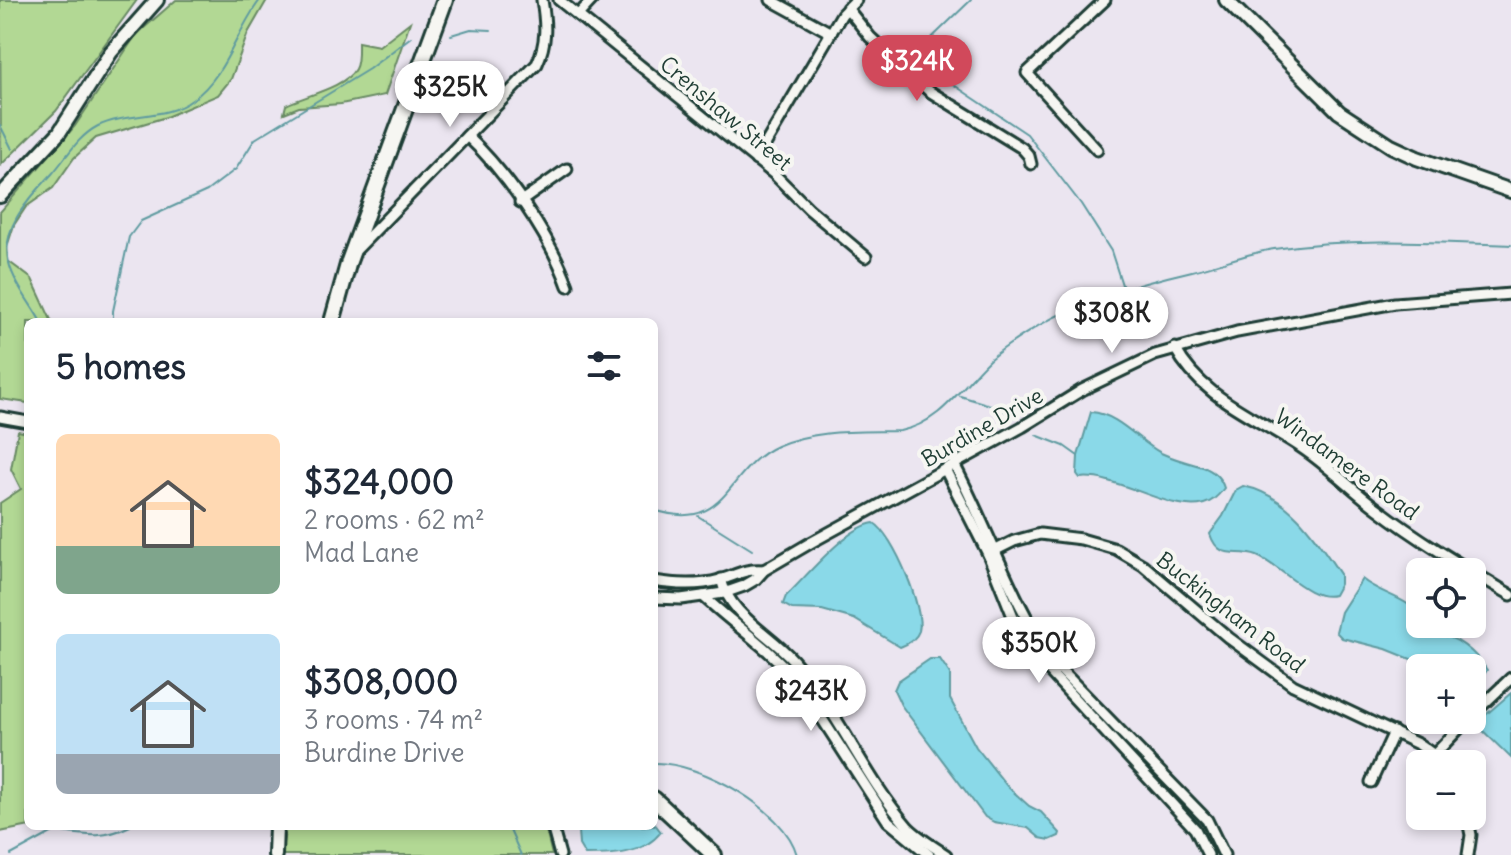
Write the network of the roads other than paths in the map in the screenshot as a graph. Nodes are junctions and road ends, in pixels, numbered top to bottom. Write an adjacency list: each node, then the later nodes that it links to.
1 (157, 0): 19 (street)
2 (445, 0): 21 (main road)
3 (542, 0): 13 (street)
4 (559, 0): 11 (street, Crenshaw Street)
5 (592, 0): 11 (street)
6 (771, 0): 12 (street)
7 (856, 0): 10 (street)
8 (1105, 0): 14 (street)
9 (1226, 0): 18 (street)
10 (847, 8): 12 (street); 16 (street)
11 (578, 15): 15 (street, Crenshaw Street)
12 (831, 33): 15 (street)
13 (467, 136): 20 (street); 21 (street)
14 (1097, 150)
15 (756, 160): 22 (street, Crenshaw Street)
16 (1031, 164)
17 (567, 169): 20 (street)
18 (1511, 191)
19 (0, 196)
20 (520, 202): 23 (street)
21 (352, 253): 25 (main road)
22 (866, 257)
23 (568, 286)
24 (1511, 294): 26 (street, Burdine Drive)
25 (333, 318)
26 (1175, 348): 29 (street, Burdine Drive); 35 (street, Windamere Road)
27 (0, 417): 28 (street)
28 (24, 421)
29 (950, 466): 30 (street); 31 (street, Burdine Drive)
30 (992, 552): 42 (street); 44 (street, Buckingham Road)
31 (764, 570): 32 (street, Burdine Drive); 34 (street, Burdine Drive)
32 (721, 579): 33 (street, Burdine Drive); 34 (street)
33 (658, 581)
34 (724, 593): 36 (street, Burdine Drive); 38 (street)
35 (1511, 595)
36 (703, 596): 37 (street, Burdine Drive); 38 (street)
37 (658, 598)
38 (787, 661): 40 (street); 41 (street)
39 (1511, 678): 43 (street)
40 (820, 694): 41 (street); 46 (street)
41 (809, 699): 47 (street)
42 (1084, 701): 49 (street); 50 (street)
43 (1486, 702)
44 (1394, 732): 45 (street, Buckingham Road); 48 (street)
45 (1422, 750)
46 (866, 766): 47 (street); 51 (street)
47 (855, 772): 53 (street)
48 (1371, 782)
49 (1174, 787): 50 (street); 63 (street)
50 (1166, 795): 62 (street)
51 (888, 801): 53 (street); 57 (street)
52 (658, 803): 60 (main road)
53 (879, 807): 57 (street)
54 (276, 830): 58 (street)
55 (553, 830): 59 (street)
56 (1470, 830): 64 (street)
57 (925, 848): 61 (street)
58 (275, 855)
59 (560, 855)
60 (714, 855)
61 (946, 855)
62 (1208, 855)
63 (1224, 855)
64 (1468, 855)

